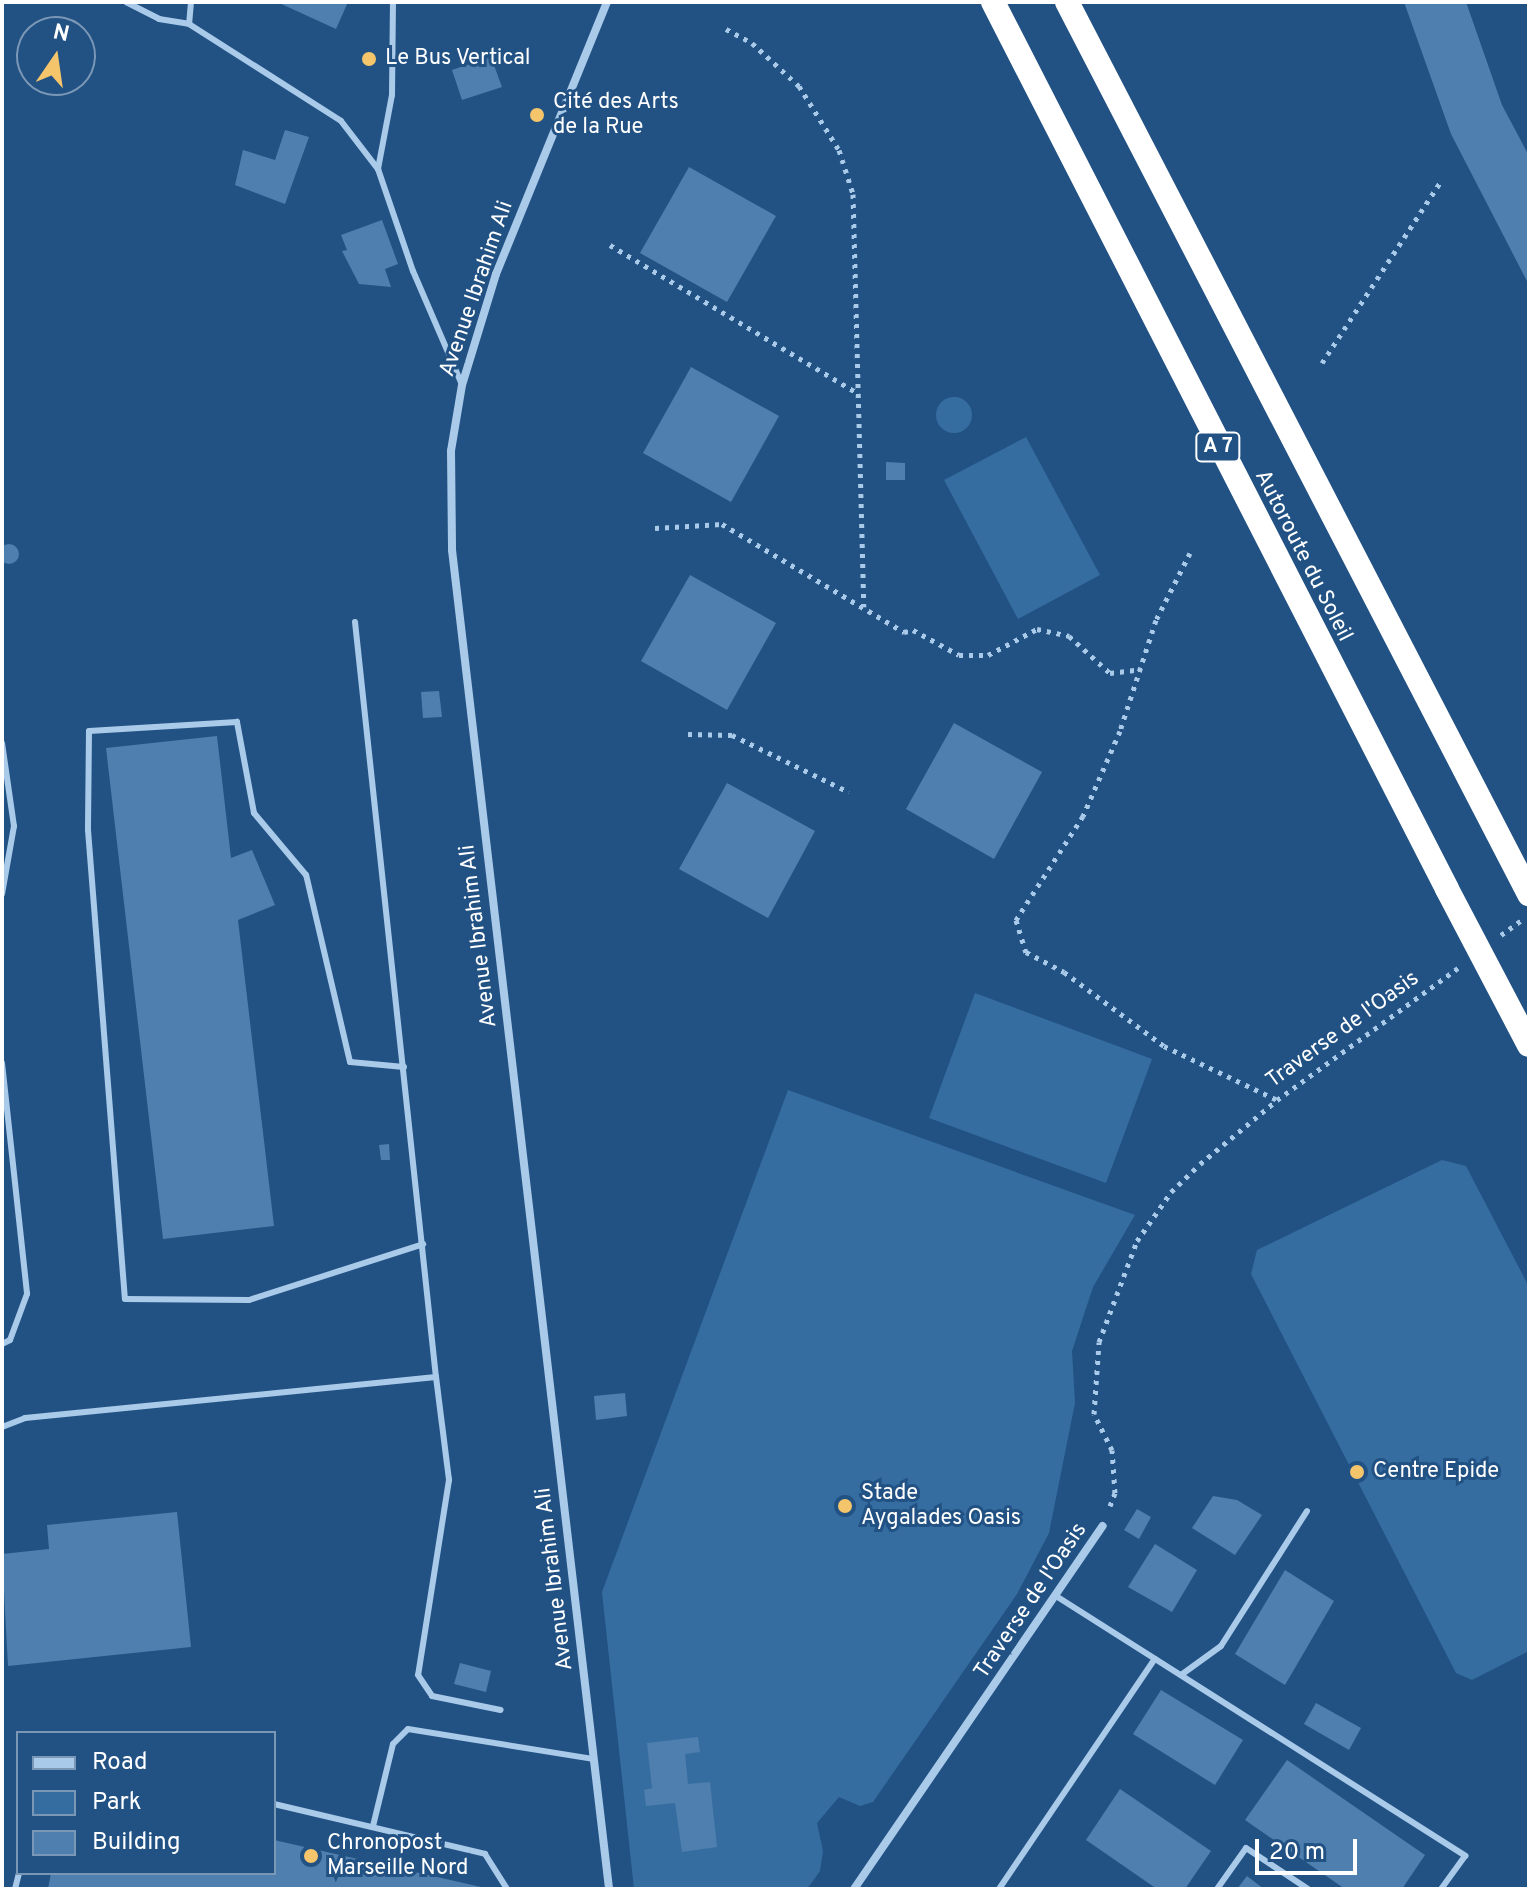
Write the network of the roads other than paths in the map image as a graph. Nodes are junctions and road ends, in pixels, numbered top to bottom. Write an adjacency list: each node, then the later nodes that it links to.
1 (126, 2): 7 (lane)
2 (191, 2): 7 (lane)
3 (393, 2): 8 (lane)
4 (607, 2): 9 (street, Avenue Ibrahim Ali)
5 (993, 2): 14 (highway, Autoroute du Soleil / A 7, bridge)
6 (1067, 2): 13 (highway, Autoroute du Soleil)
7 (189, 24): 8 (lane)
8 (378, 169): 9 (lane)
9 (462, 385): 27 (street, Avenue Ibrahim Ali)
10 (355, 622): 16 (lane)
11 (2, 743): 12 (lane)
12 (2, 894)
13 (1529, 894)
14 (1529, 1045)
15 (2, 1063): 18 (lane)
16 (404, 1067): 17 (lane); 17 (lane)
17 (423, 1244): 19 (lane)
18 (2, 1344)
19 (436, 1377): 20 (lane); 26 (lane)
20 (2, 1427)
21 (1307, 1511): 25 (lane)
22 (1103, 1526): 23 (street, Traverse de l'Oasis)
23 (1056, 1596): 24 (lane); 32 (street, Traverse de l'Oasis)
24 (1155, 1659): 25 (lane); 33 (lane)
25 (1181, 1675): 36 (lane)
26 (501, 1710)
27 (593, 1759): 29 (lane); 31 (street, Avenue Ibrahim Ali)
28 (276, 1804): 29 (lane)
29 (373, 1826): 30 (lane)
30 (507, 1889)
31 (609, 1889)
32 (854, 1889)
33 (999, 1889)
34 (1217, 1889): 35 (lane)
35 (1308, 1889)
36 (1441, 1889)

